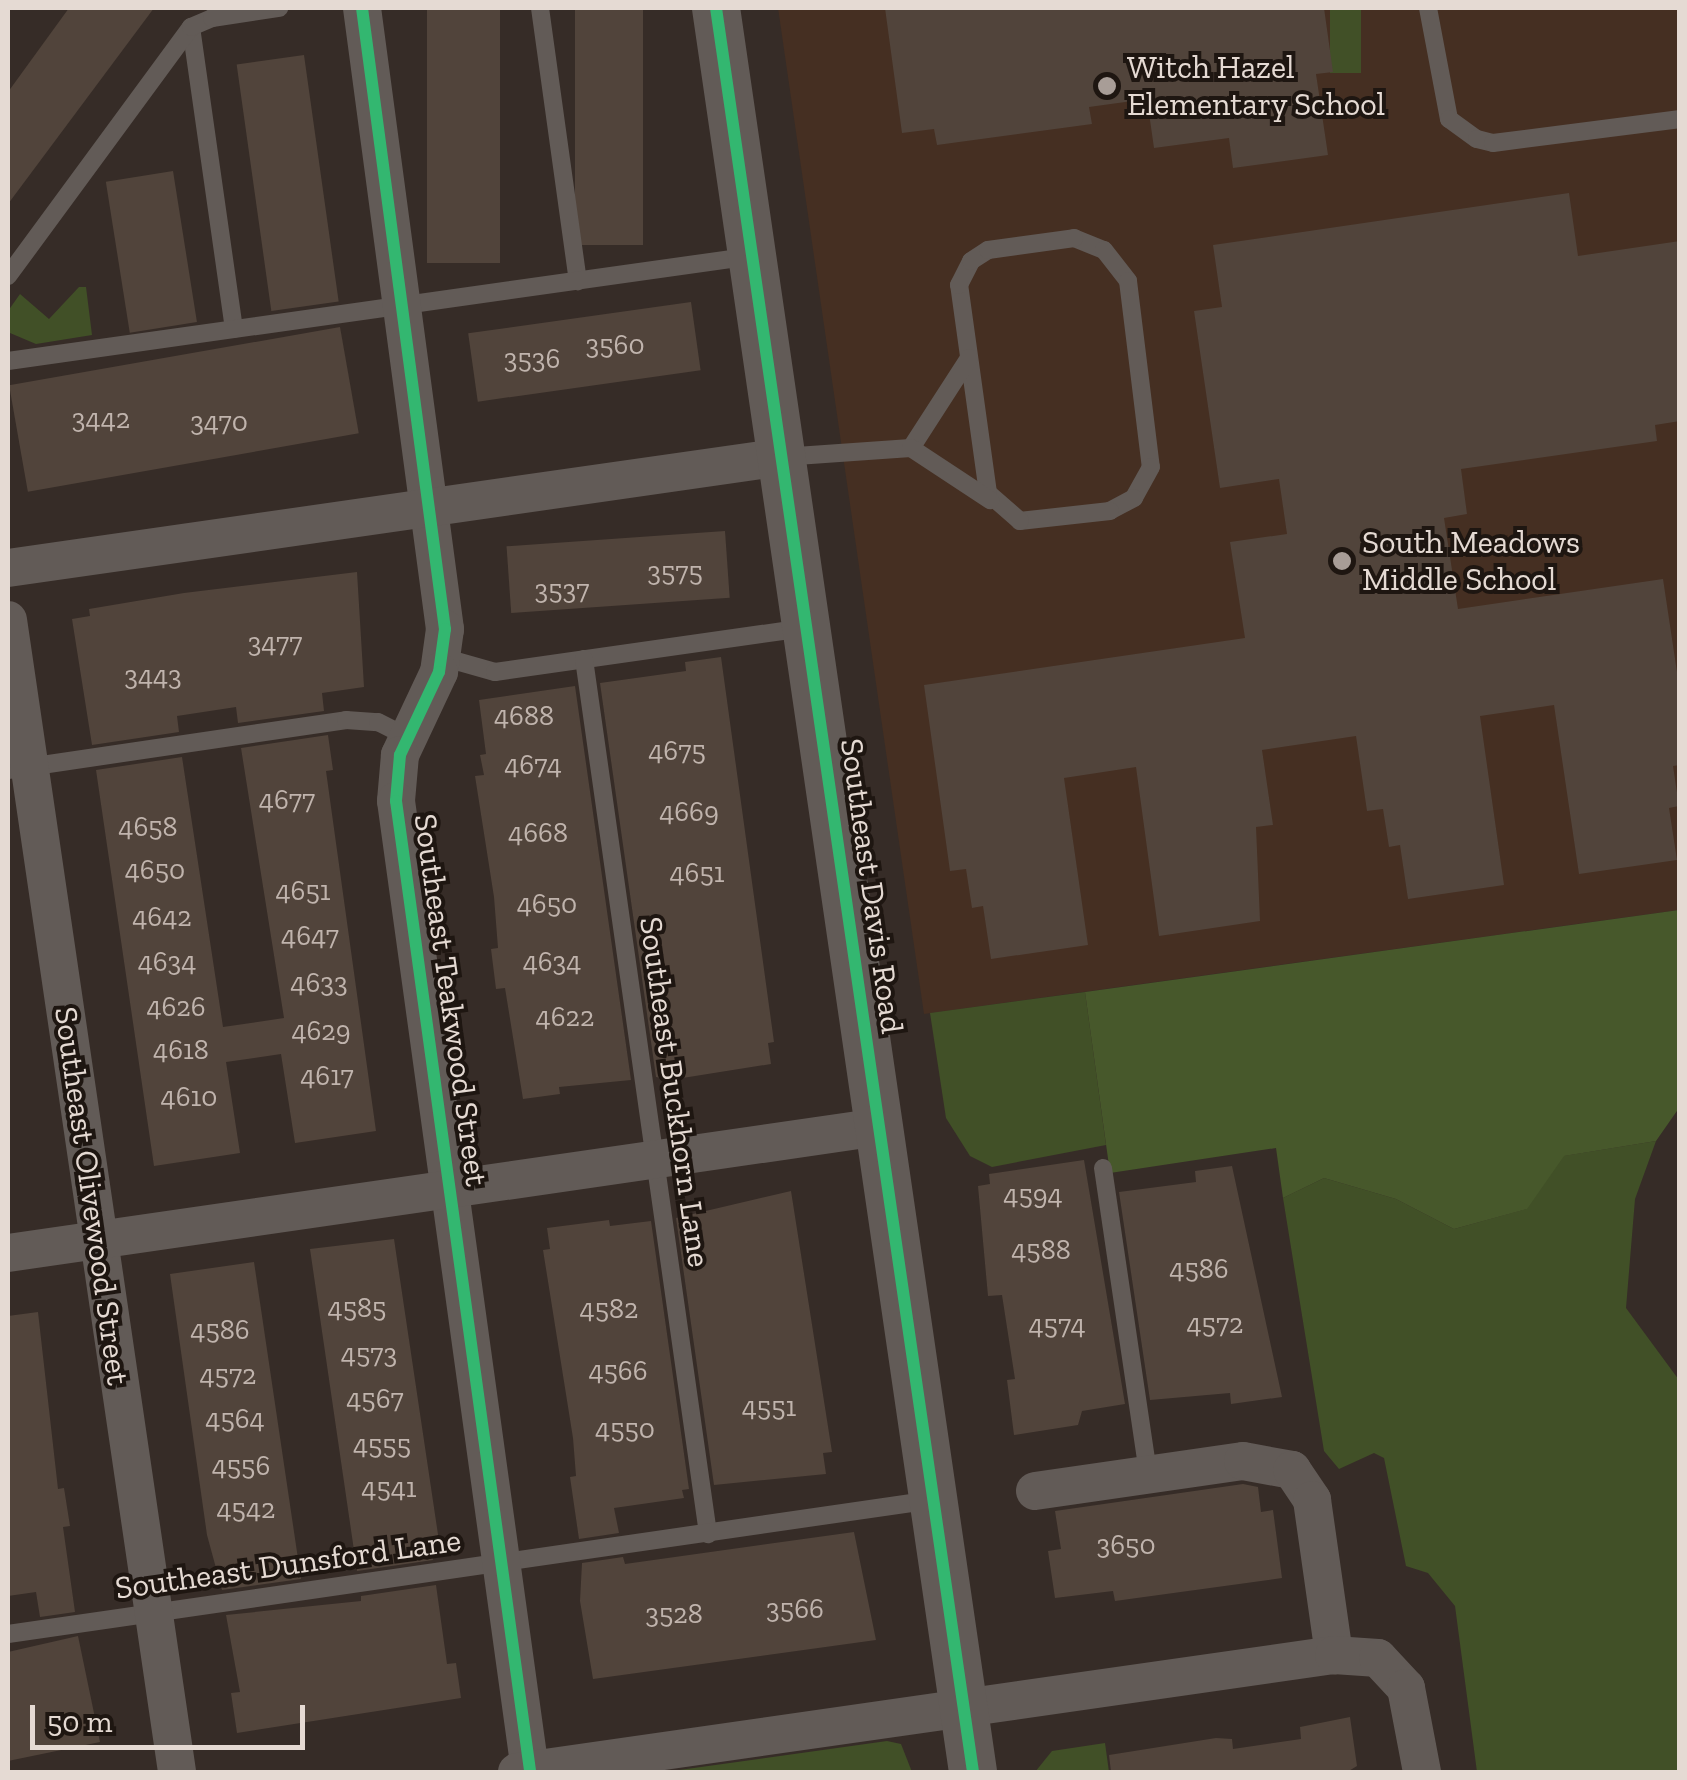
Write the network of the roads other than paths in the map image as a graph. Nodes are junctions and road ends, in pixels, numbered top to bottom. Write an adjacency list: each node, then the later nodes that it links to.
1 (279, 8): 6 (lane)
2 (362, 8): 11 (street, Southeast Teakwood Street)
3 (540, 8): 10 (lane)
4 (716, 8): 8 (street, Southeast Davis Road)
5 (1428, 8): 7 (lane)
6 (191, 28): 9 (lane); 12 (lane)
7 (1680, 119)
8 (752, 256): 10 (lane); 16 (street, Southeast Davis Road)
9 (8, 276)
10 (578, 281): 11 (lane)
11 (404, 306): 12 (lane); 18 (street, Southeast Teakwood Street)
12 (234, 329): 14 (lane)
13 (969, 358): 15 (lane); 17 (lane); 17 (lane)
14 (8, 361)
15 (911, 448): 16 (lane); 17 (lane)
16 (782, 457): 18 (street); 21 (street, Southeast Davis Road)
17 (992, 502)
18 (432, 510): 19 (street); 22 (street, Southeast Teakwood Street)
19 (8, 568)
20 (8, 620): 25 (street, Southeast Olivewood Street)
21 (806, 628): 23 (lane); 26 (street, Southeast Davis Road)
22 (442, 657): 23 (lane); 24 (street, Southeast Teakwood Street)
23 (584, 659): 27 (lane, Southeast Buckhorn Lane)
24 (406, 736): 25 (lane); 29 (street, Southeast Teakwood Street)
25 (18, 768): 30 (street, Southeast Olivewood Street)
26 (879, 1128): 27 (street); 34 (street, Southeast Davis Road)
27 (654, 1162): 29 (street); 35 (lane, Southeast Buckhorn Lane)
28 (1102, 1168): 32 (lane)
29 (450, 1193): 30 (street); 36 (street, Southeast Teakwood Street)
30 (98, 1240): 31 (street); 37 (street, Southeast Olivewood Street)
31 (8, 1253)
32 (1148, 1474): 33 (street); 39 (street)
33 (1034, 1491)
34 (933, 1500): 35 (lane, Southeast Dunsford Lane); 40 (street, Southeast Davis Road)
35 (708, 1534): 36 (lane, Southeast Dunsford Lane)
36 (501, 1563): 37 (lane, Southeast Dunsford Lane); 42 (street, Southeast Teakwood Street)
37 (153, 1613): 38 (lane, Southeast Dunsford Lane); 41 (street, Southeast Olivewood Street)
38 (8, 1634)
39 (1334, 1656): 40 (street); 44 (street)
40 (964, 1708): 42 (street); 43 (street, Southeast Davis Road)
41 (176, 1772)
42 (524, 1772)
43 (973, 1772)
44 (1422, 1772)

